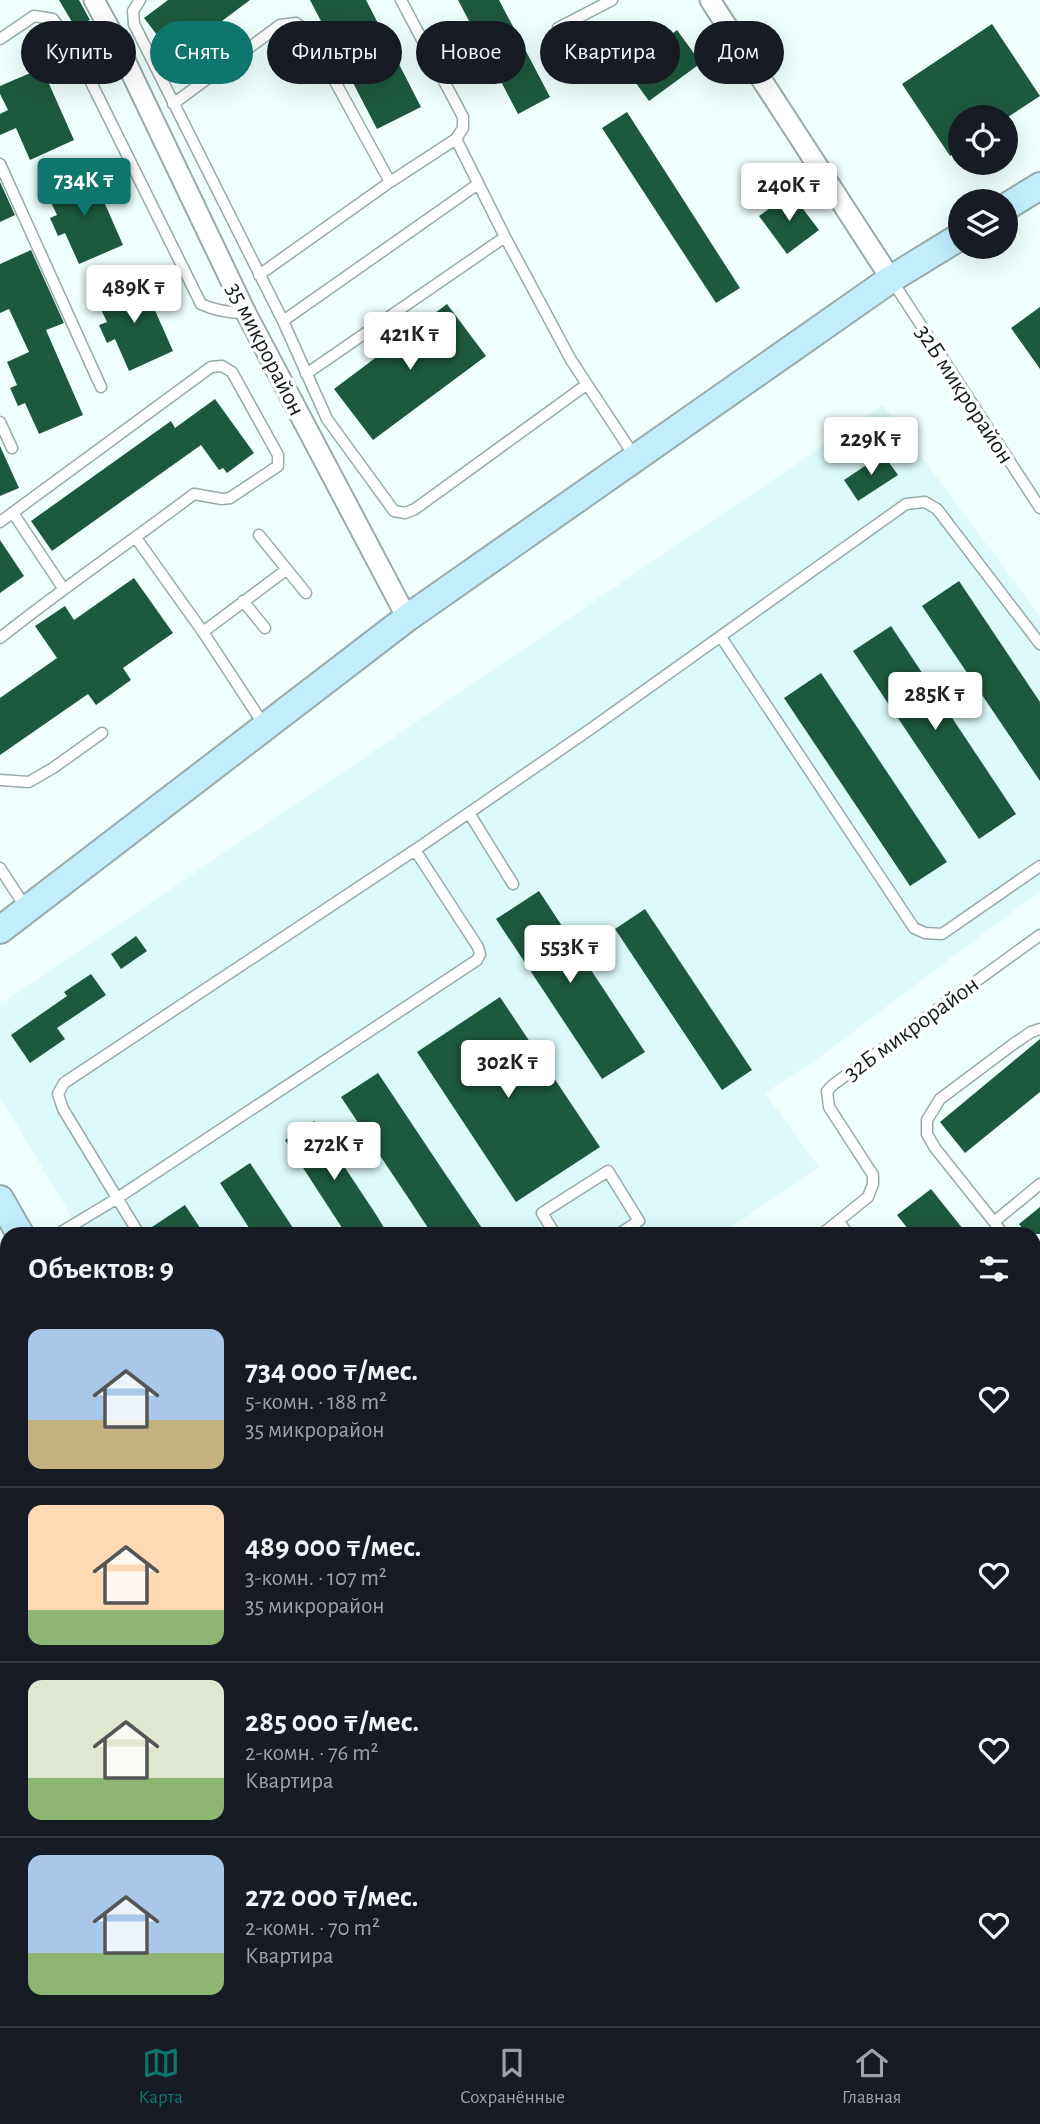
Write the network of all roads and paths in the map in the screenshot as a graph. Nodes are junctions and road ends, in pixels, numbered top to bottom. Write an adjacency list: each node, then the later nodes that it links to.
1 (94, 0): 8 (street, 35 микрорайон)
2 (139, 0): 14 (lane)
3 (401, 0): 15 (lane)
4 (612, 0): 9 (lane)
5 (710, 0): 24 (street)
6 (27, 21): 7 (lane)
7 (55, 21)
8 (105, 21)
9 (572, 21)
10 (21, 25): 11 (lane)
11 (0, 39)
12 (136, 83): 25 (street, 35 микрорайон)
13 (91, 84): 25 (lane)
14 (173, 104): 17 (lane); 23 (lane)
15 (456, 139): 17 (lane); 18 (lane)
16 (0, 164): 29 (lane)
17 (390, 181): 23 (lane)
18 (478, 184): 21 (lane); 26 (lane)
19 (1040, 186): 20 (street)
20 (1018, 200)
21 (505, 237): 27 (lane); 28 (lane)
22 (948, 244): 24 (street)
23 (259, 275): 26 (lane)
24 (891, 279): 32 (street); 33 (lane, 32Б микрорайон)
25 (246, 313): 42 (street, 35 микрорайон)
26 (282, 321): 27 (lane)
27 (306, 374): 28 (lane)
28 (586, 385): 32 (lane)
29 (101, 387)
30 (0, 422): 31 (lane)
31 (12, 448)
32 (637, 459): 42 (street)
33 (1040, 508)
34 (13, 513): 35 (lane); 37 (lane); 39 (lane)
35 (0, 522)
36 (259, 535): 38 (lane)
37 (136, 538): 39 (lane); 44 (lane)
38 (286, 570): 40 (lane); 41 (lane)
39 (63, 588): 46 (lane)
40 (306, 593)
41 (243, 601): 43 (lane); 44 (lane)
42 (407, 618): 48 (street)
43 (265, 628)
44 (203, 632): 48 (lane)
45 (721, 637): 47 (lane); 51 (lane); 53 (lane)
46 (0, 638)
47 (1040, 644)
48 (265, 726): 56 (street)
49 (102, 733): 50 (lane)
50 (0, 780)
51 (469, 813): 52 (lane); 55 (lane)
52 (415, 850): 62 (lane); 62 (lane)
53 (1040, 866)
54 (0, 868): 56 (lane)
55 (513, 884)
56 (26, 908): 57 (street)
57 (0, 930)
58 (1040, 935): 63 (lane, 32Б микрорайон)
59 (1040, 1029): 64 (lane)
60 (1040, 1184): 64 (lane)
61 (0, 1199): 65 (street)
62 (116, 1199): 66 (lane); 67 (lane)
63 (839, 1222): 70 (lane, 32Б микрорайон); 71 (lane)
64 (994, 1222): 72 (lane)
65 (16, 1227)
66 (70, 1227)
67 (134, 1227)
68 (551, 1227): 69 (lane)
69 (629, 1227)
70 (832, 1227)
71 (843, 1227)
72 (998, 1227)

